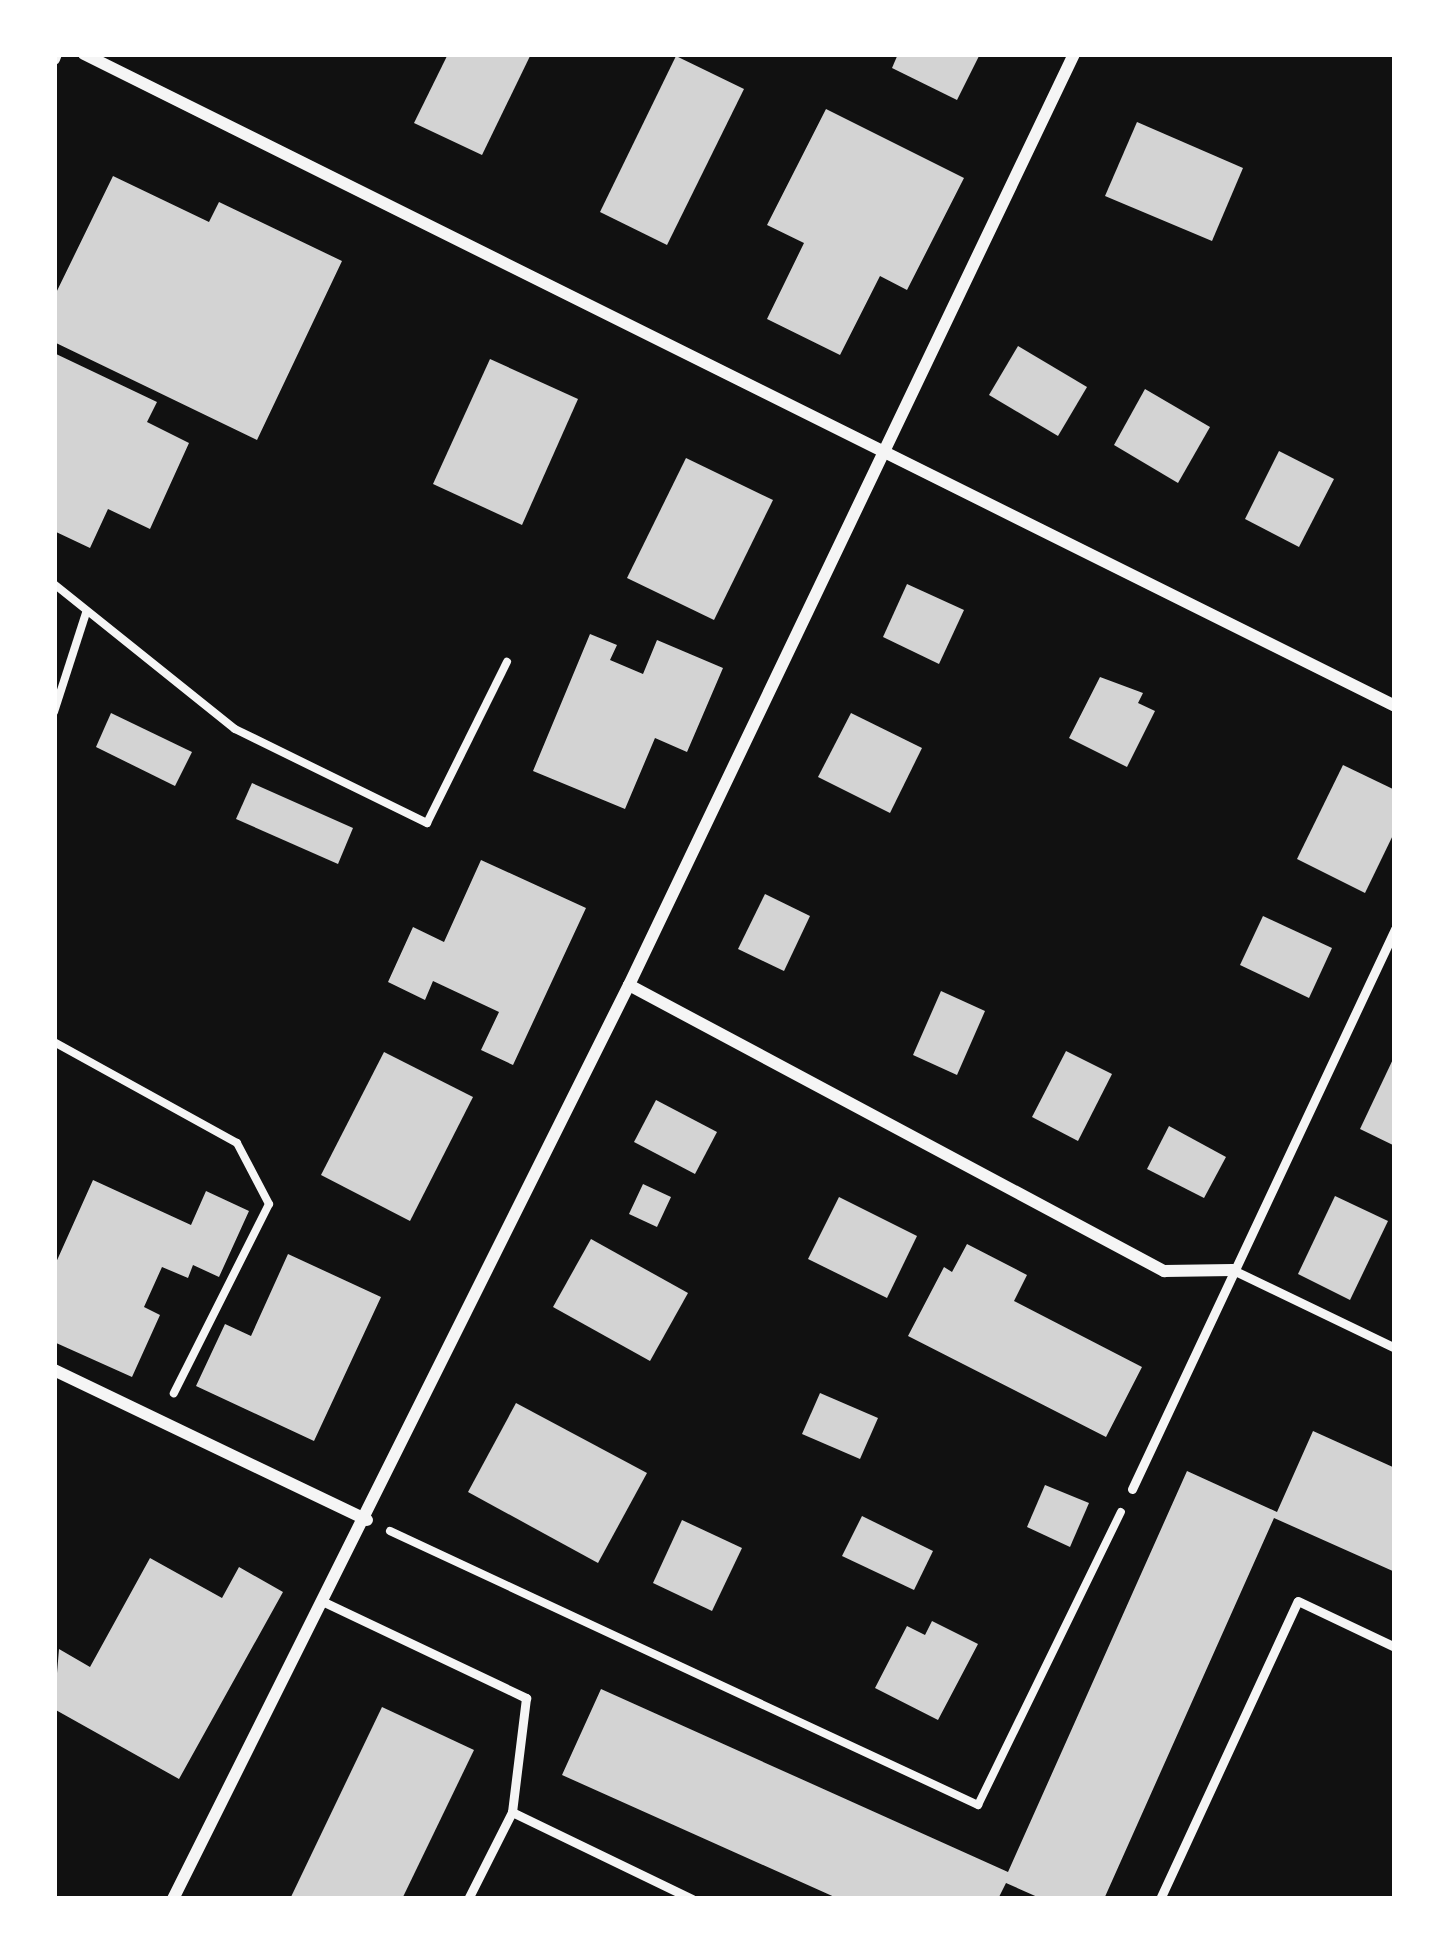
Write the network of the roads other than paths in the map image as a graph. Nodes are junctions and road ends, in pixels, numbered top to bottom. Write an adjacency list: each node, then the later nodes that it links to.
1 (84, 54): 3 (street)
2 (1074, 54): 3 (street)
3 (879, 452): 4 (street); 6 (street)
4 (1395, 706)
5 (1395, 929): 7 (lane)
6 (629, 986): 7 (street); 11 (street)
7 (1233, 1270): 8 (lane); 10 (lane)
8 (1395, 1348)
9 (54, 1370): 11 (street)
10 (1132, 1489)
11 (367, 1520): 12 (street)
12 (324, 1602): 14 (lane); 15 (street)
13 (1395, 1647): 18 (lane)
14 (512, 1812): 16 (lane); 17 (lane)
15 (173, 1899)
16 (468, 1899)
17 (692, 1899)
18 (1160, 1899)

